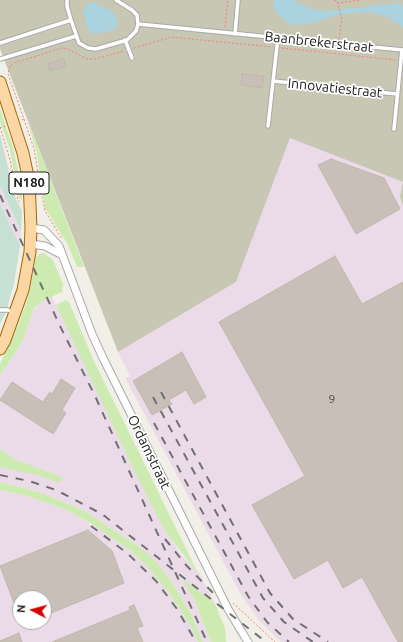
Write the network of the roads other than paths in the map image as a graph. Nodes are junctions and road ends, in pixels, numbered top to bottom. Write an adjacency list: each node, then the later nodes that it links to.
1 (68, 0): 4 (lane)
2 (116, 0): 5 (lane)
3 (238, 0): 6 (lane)
4 (71, 20): 7 (lane); 10 (lane)
5 (138, 24): 6 (lane, Baanbrekerstraat); 9 (lane)
6 (235, 34): 8 (lane, Baanbrekerstraat)
7 (76, 36): 9 (lane); 13 (lane)
8 (278, 37): 11 (lane, Baanbrekerstraat); 14 (lane, Innovatiestraat)
9 (125, 40): 12 (lane)
10 (0, 42)
11 (402, 50): 16 (lane, Innovatiestraat)
12 (132, 58)
13 (0, 59)
14 (273, 81): 16 (lane, Innovatiestraat); 17 (lane, Innovatiestraat)
15 (0, 82): 19 (main road, N180)
16 (397, 94): 18 (lane, Innovatiestraat)
17 (268, 126)
18 (394, 129)
19 (31, 228): 20 (main road, N180); 21 (street, Ordamstraat)
20 (31, 244): 21 (street); 23 (main road, N180)
21 (62, 255): 25 (street, Ordamstraat)
22 (0, 310): 23 (lane)
23 (16, 313): 24 (main road, N180)
24 (0, 348)
25 (248, 642)

